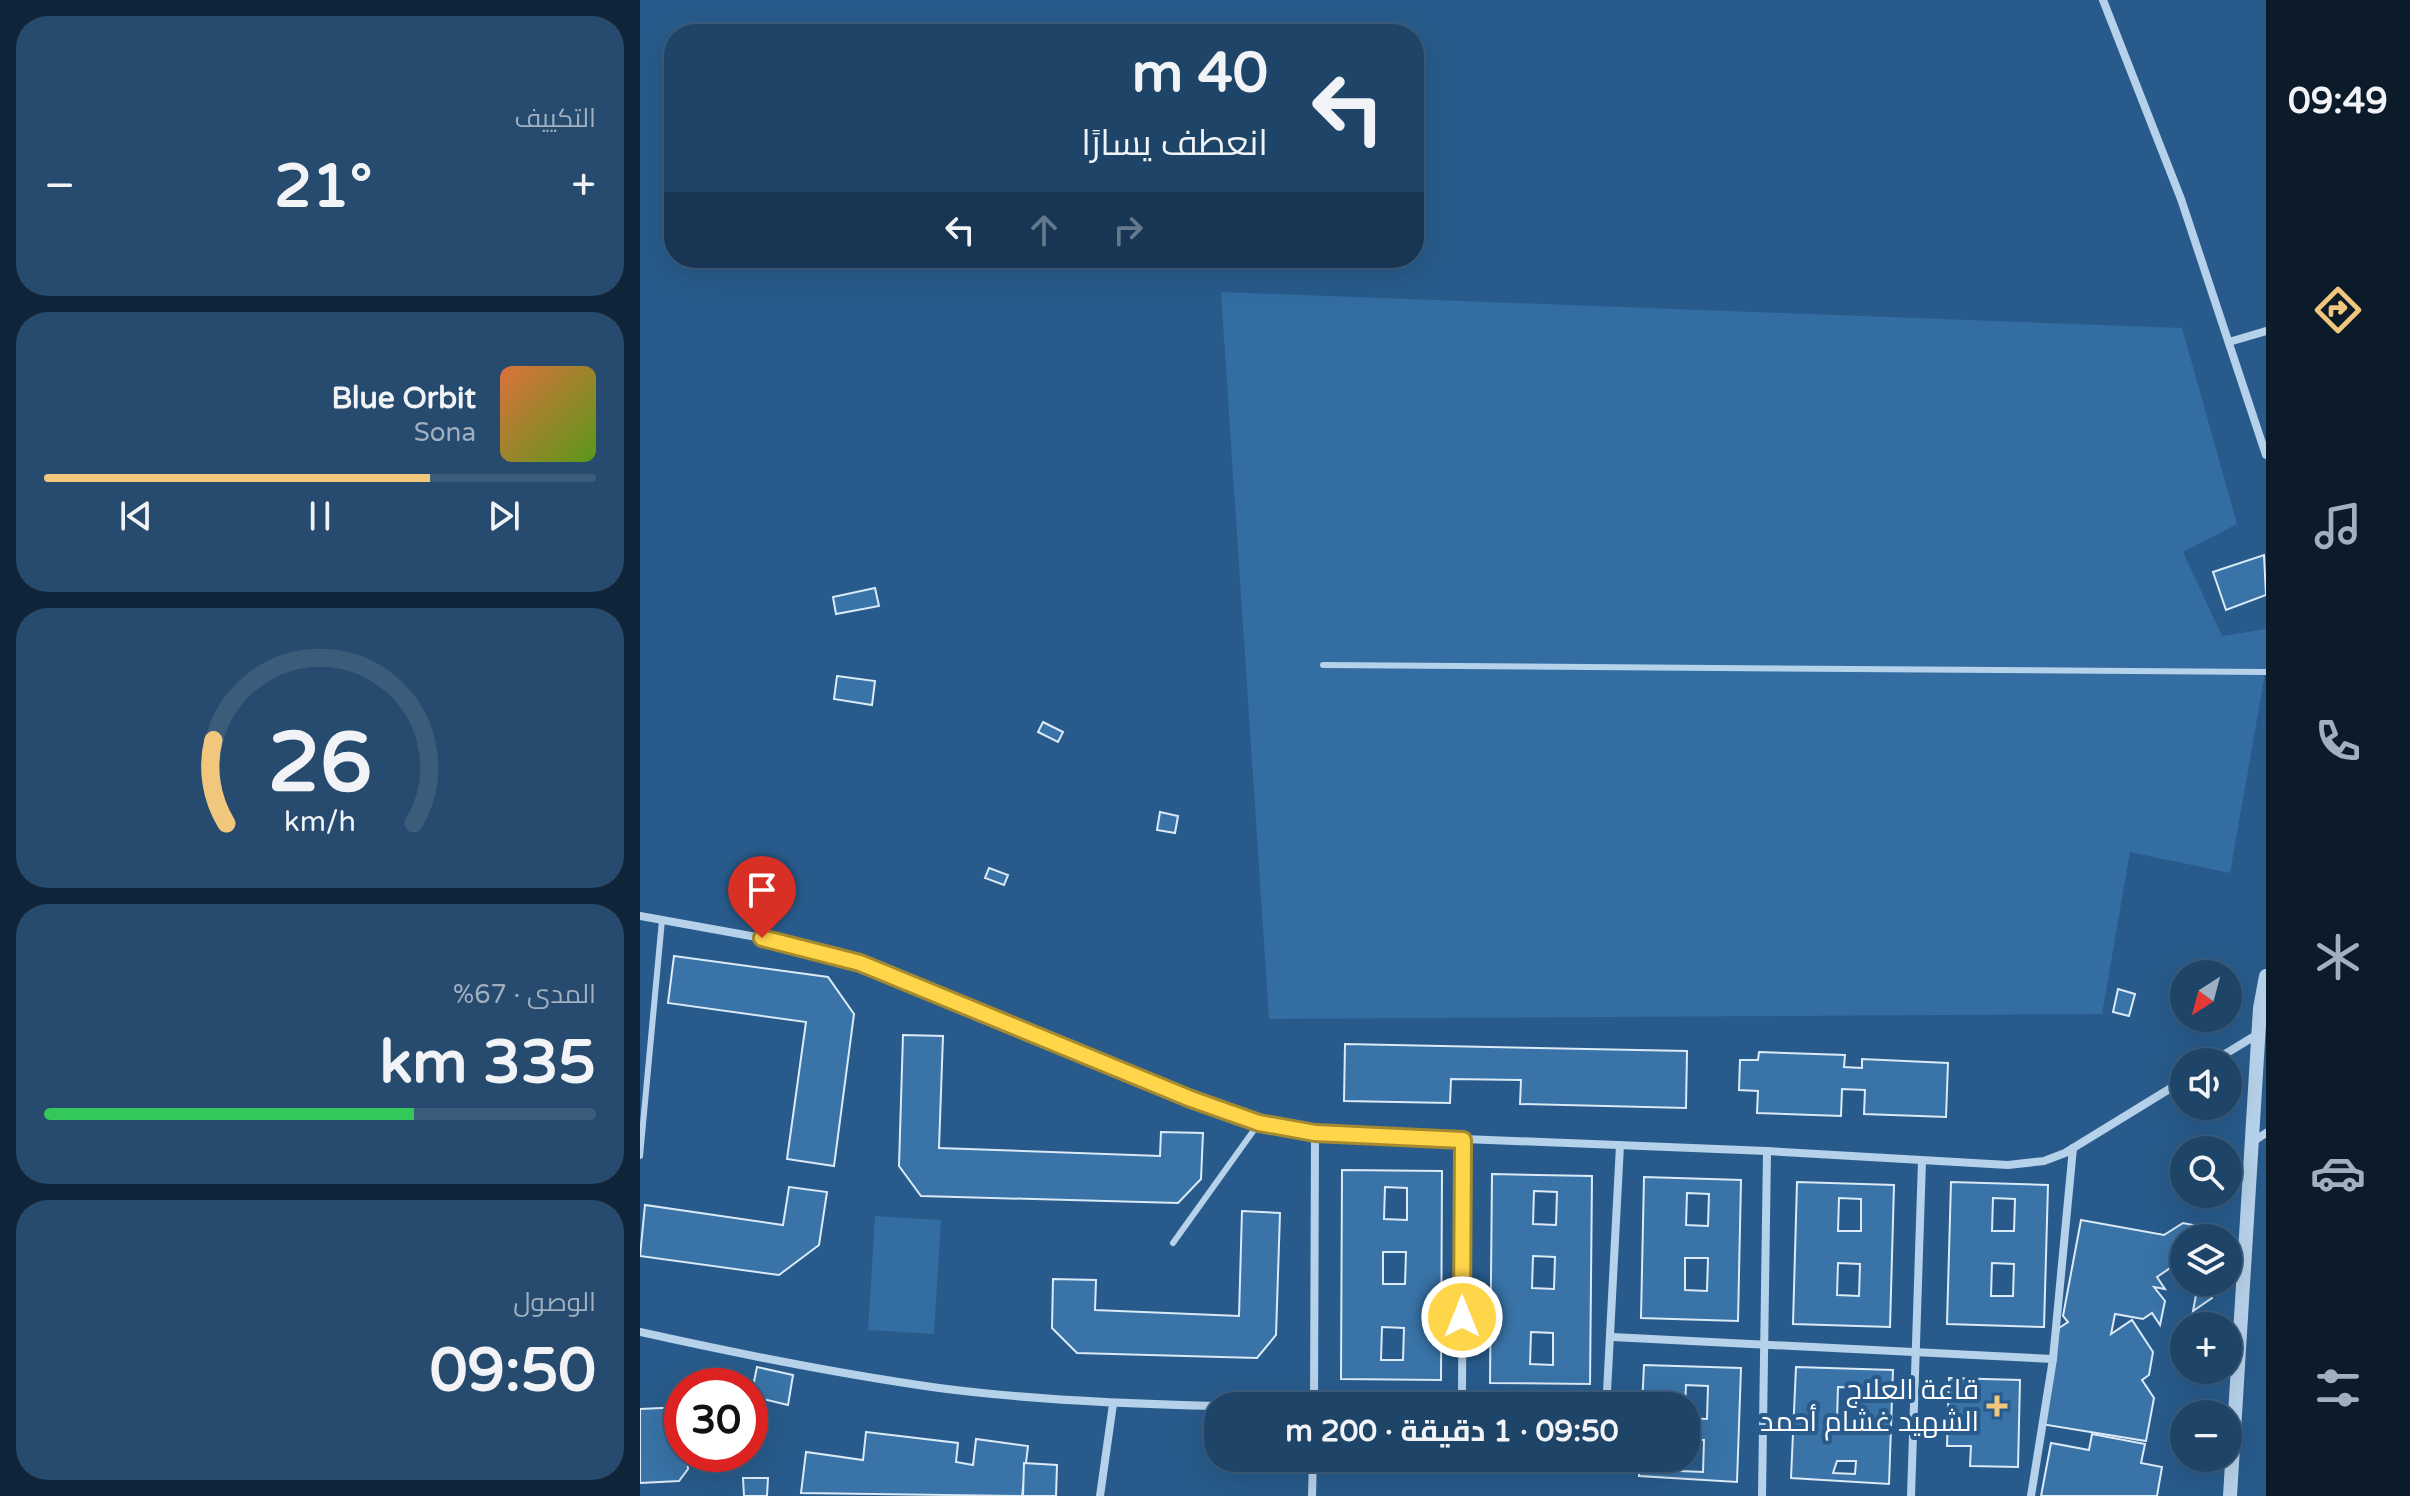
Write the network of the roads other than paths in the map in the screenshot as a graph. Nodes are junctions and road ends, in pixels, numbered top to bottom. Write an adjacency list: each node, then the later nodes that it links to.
1 (2103, 0): 3 (street)
2 (2266, 331): 3 (street)
3 (2229, 342): 4 (street)
4 (2266, 455)
5 (1323, 665): 6 (lane)
6 (2266, 672)
7 (640, 916): 8 (street)
8 (662, 920): 13 (street); 21 (lane)
9 (2266, 976): 10 (street)
10 (2258, 1033): 11 (street); 17 (street)
11 (2234, 1048)
12 (2170, 1089): 19 (street)
13 (1259, 1123): 14 (street); 23 (lane)
14 (1315, 1133): 16 (street); 29 (street)
15 (2266, 1133): 17 (street)
16 (1463, 1140): 18 (street); 30 (street)
17 (2251, 1143): 40 (street)
18 (1620, 1145): 20 (street); 25 (street)
19 (2073, 1148): 22 (street); 28 (street)
20 (1767, 1151): 22 (street); 26 (street)
21 (640, 1156)
22 (1922, 1161): 27 (street)
23 (1173, 1243)
24 (640, 1332): 32 (street)
25 (1612, 1337): 26 (street); 31 (street)
26 (1765, 1345): 27 (street); 37 (street)
27 (1916, 1350): 28 (street); 38 (street)
28 (2053, 1359): 39 (street)
29 (1314, 1392)
30 (1461, 1392)
31 (1607, 1392)
32 (1113, 1404): 33 (street); 35 (street)
33 (1204, 1406)
34 (1313, 1472): 36 (street)
35 (1100, 1496)
36 (1312, 1496)
37 (1762, 1496)
38 (1911, 1496)
39 (2031, 1496)
40 (2230, 1496)

